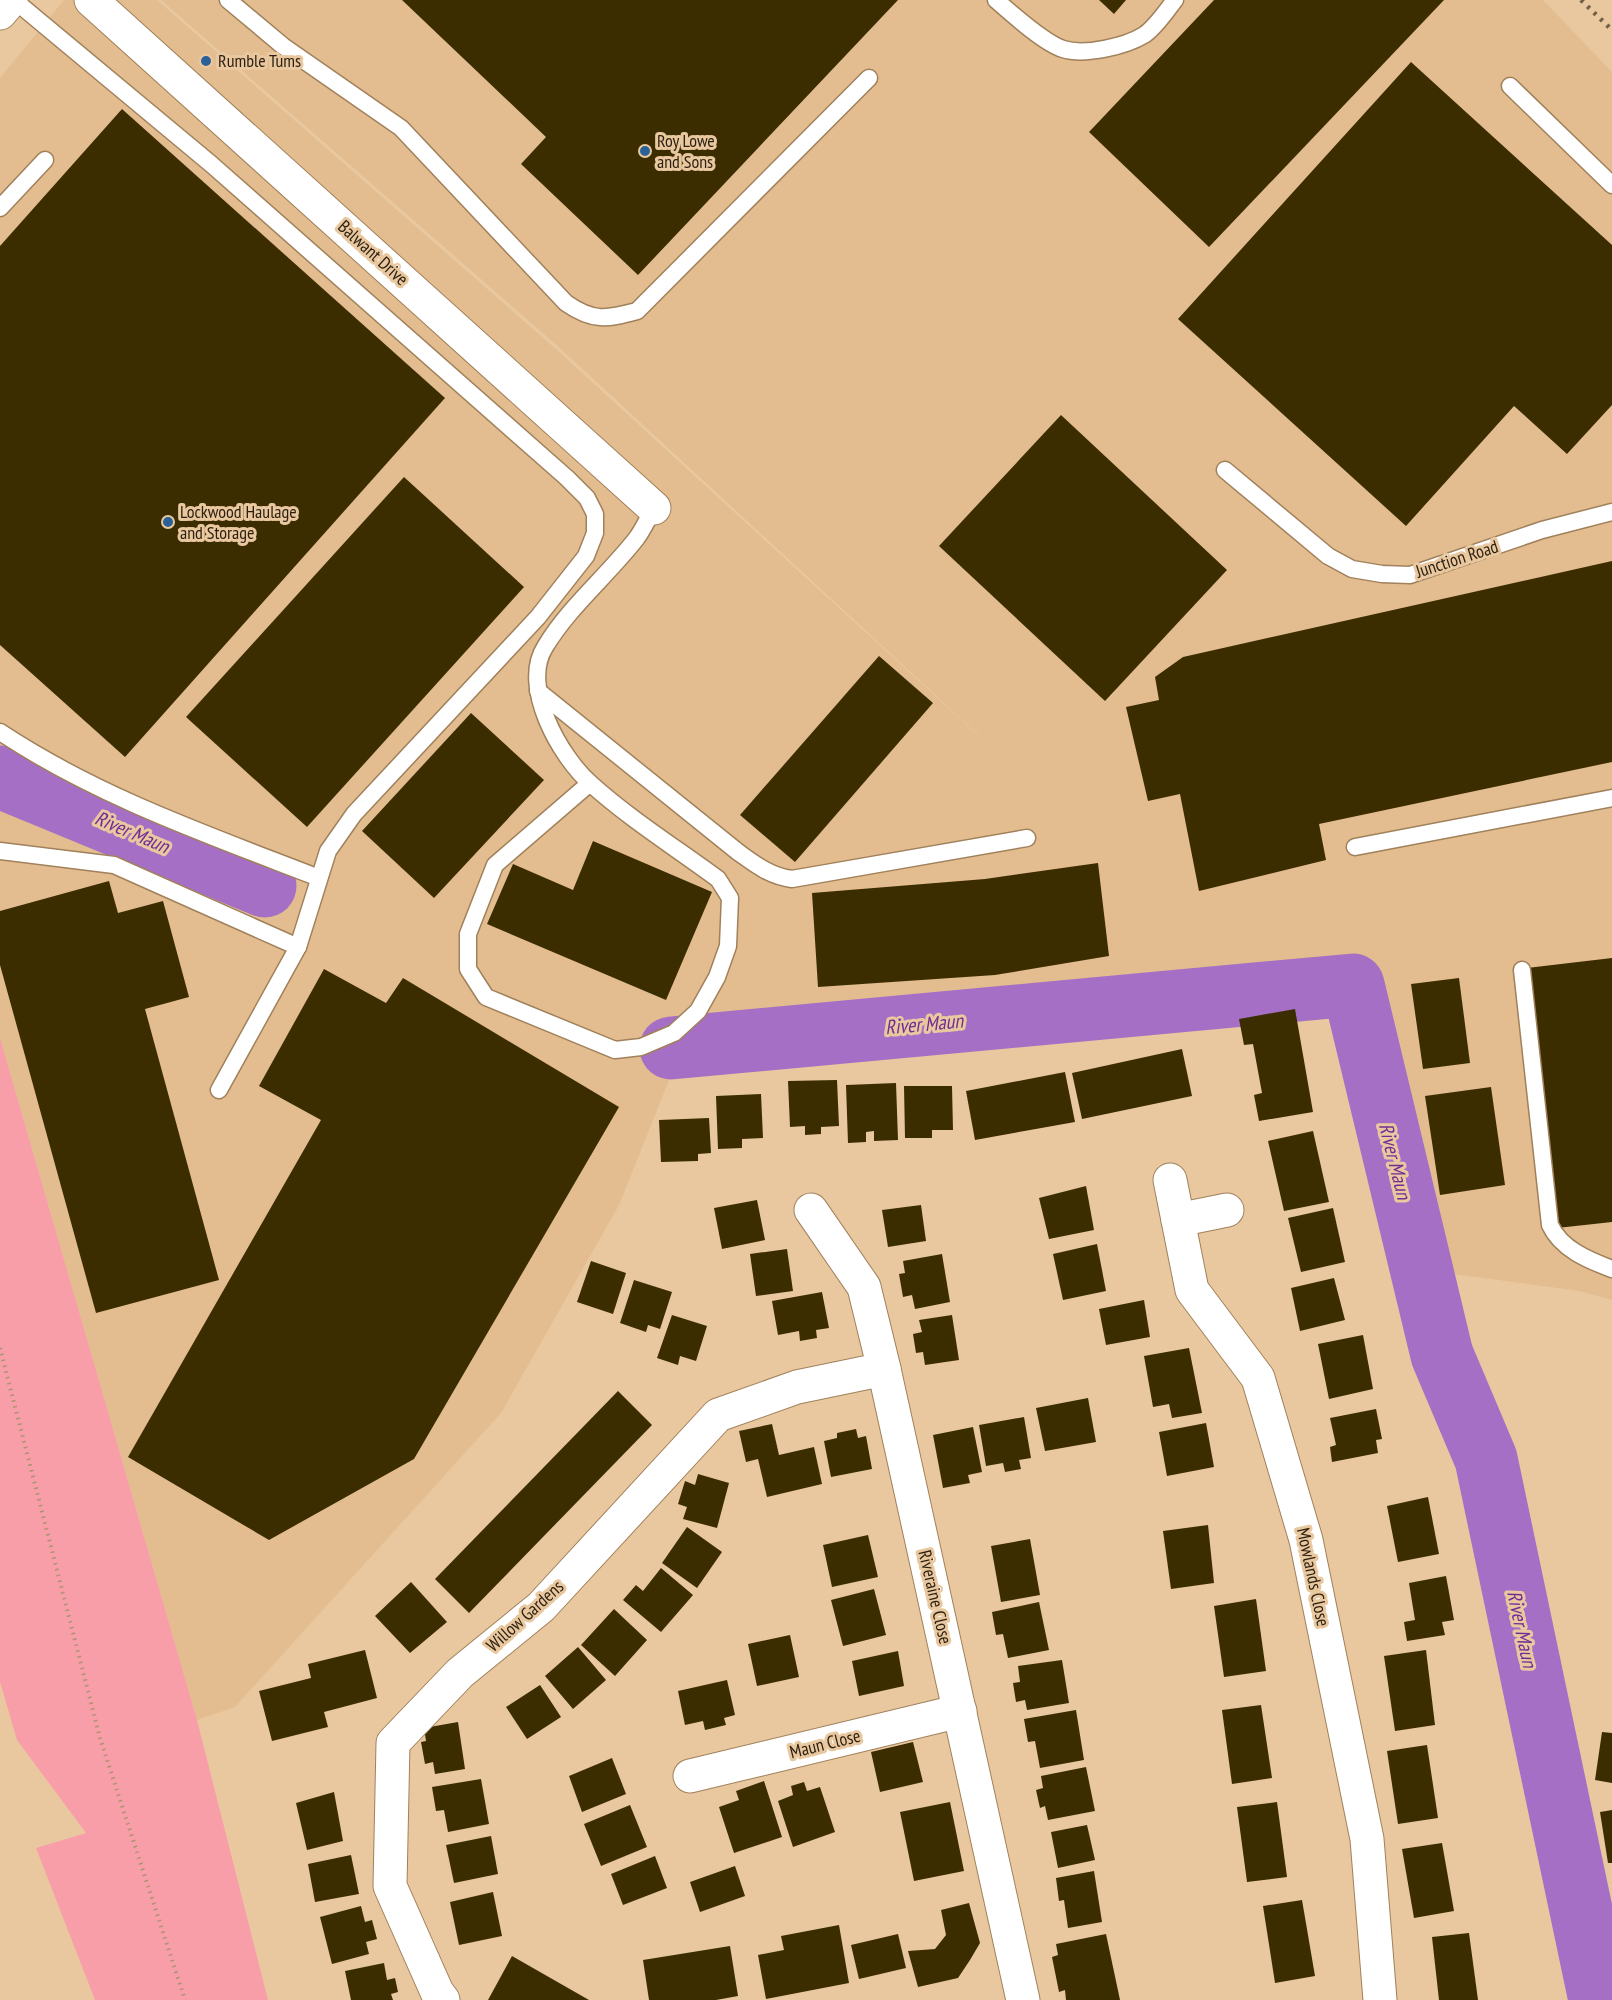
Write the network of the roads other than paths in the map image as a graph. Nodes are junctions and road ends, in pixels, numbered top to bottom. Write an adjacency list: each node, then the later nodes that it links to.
1 (13, 0): 6 (street); 22 (lane)
2 (91, 0): 13 (street, Balwant Drive)
3 (228, 0): 7 (lane)
4 (996, 0): 5 (lane)
5 (1175, 0)
6 (0, 13)
7 (869, 78)
8 (1510, 86): 10 (lane)
9 (45, 159): 11 (lane)
10 (1612, 184)
11 (0, 208)
12 (1225, 470): 14 (lane, Junction Road)
13 (654, 508): 15 (lane)
14 (1612, 512)
15 (537, 691): 17 (lane); 19 (lane)
16 (0, 732): 22 (lane)
17 (590, 783): 17 (lane)
18 (1612, 798): 20 (lane)
19 (1027, 838)
20 (1355, 847)
21 (0, 851): 23 (lane)
22 (319, 878): 23 (lane)
23 (298, 947): 25 (lane)
24 (1522, 970): 30 (lane)
25 (219, 1090)
26 (1170, 1180): 29 (street, Mowlands Close)
27 (811, 1210): 31 (street, Riveraine Close)
28 (1227, 1210): 29 (street)
29 (1178, 1220): 36 (street, Mowlands Close)
30 (1612, 1269)
31 (884, 1369): 32 (street, Riveraine Close); 34 (street, Willow Gardens)
32 (960, 1711): 33 (street, Maun Close); 35 (street, Riveraine Close)
33 (690, 1776)
34 (443, 2000)
35 (1023, 2000)
36 (1380, 2000)

